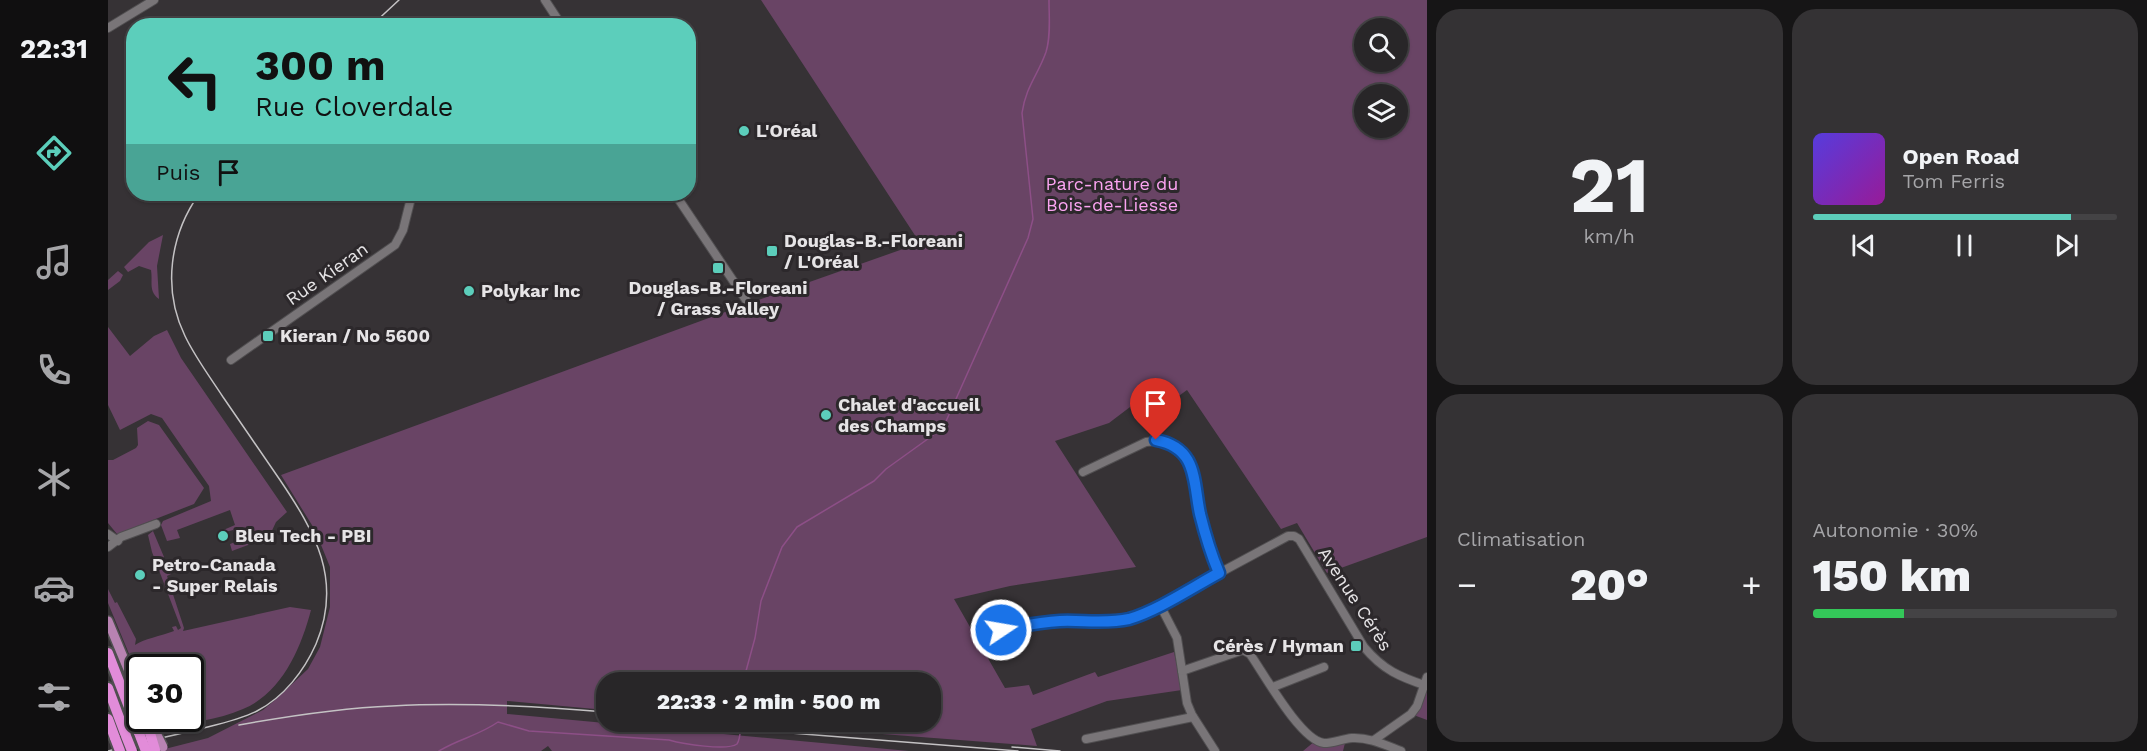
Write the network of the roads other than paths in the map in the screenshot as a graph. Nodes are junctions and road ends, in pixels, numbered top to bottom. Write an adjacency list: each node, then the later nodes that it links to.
1 (154, 0): 4 (street)
2 (545, 0): 3 (street)
3 (557, 18)
4 (108, 28)
5 (410, 201): 8 (street, Rue Kieran)
6 (680, 201): 7 (street)
7 (746, 300)
8 (231, 360)
9 (1083, 472): 14 (street)
10 (156, 524): 12 (street)
11 (108, 534): 12 (street)
12 (118, 541): 13 (street)
13 (108, 547)
14 (1219, 573): 15 (street); 23 (street, Avenue Cérès)
15 (1160, 604): 17 (street); 21 (street)
16 (108, 621): 19 (main road)
17 (982, 639)
18 (108, 653): 26 (highway)
19 (126, 664)
20 (1324, 667): 24 (street)
21 (1182, 671): 24 (street); 27 (street)
22 (1427, 677): 23 (street)
23 (1426, 686): 34 (street)
24 (1273, 687): 34 (street)
25 (108, 688): 32 (highway)
26 (126, 689)
27 (1193, 717): 33 (street); 40 (street)
28 (108, 719): 32 (highway)
29 (147, 732): 37 (highway, bridge)
30 (147, 732): 38 (highway, bridge)
31 (148, 732): 39 (main road, bridge)
32 (121, 737): 35 (highway, bridge); 36 (highway, bridge)
33 (1086, 739)
34 (1374, 740): 41 (street)
35 (120, 751)
36 (132, 751)
37 (146, 751)
38 (156, 751)
39 (165, 751)
40 (1215, 751)
41 (1401, 751)

